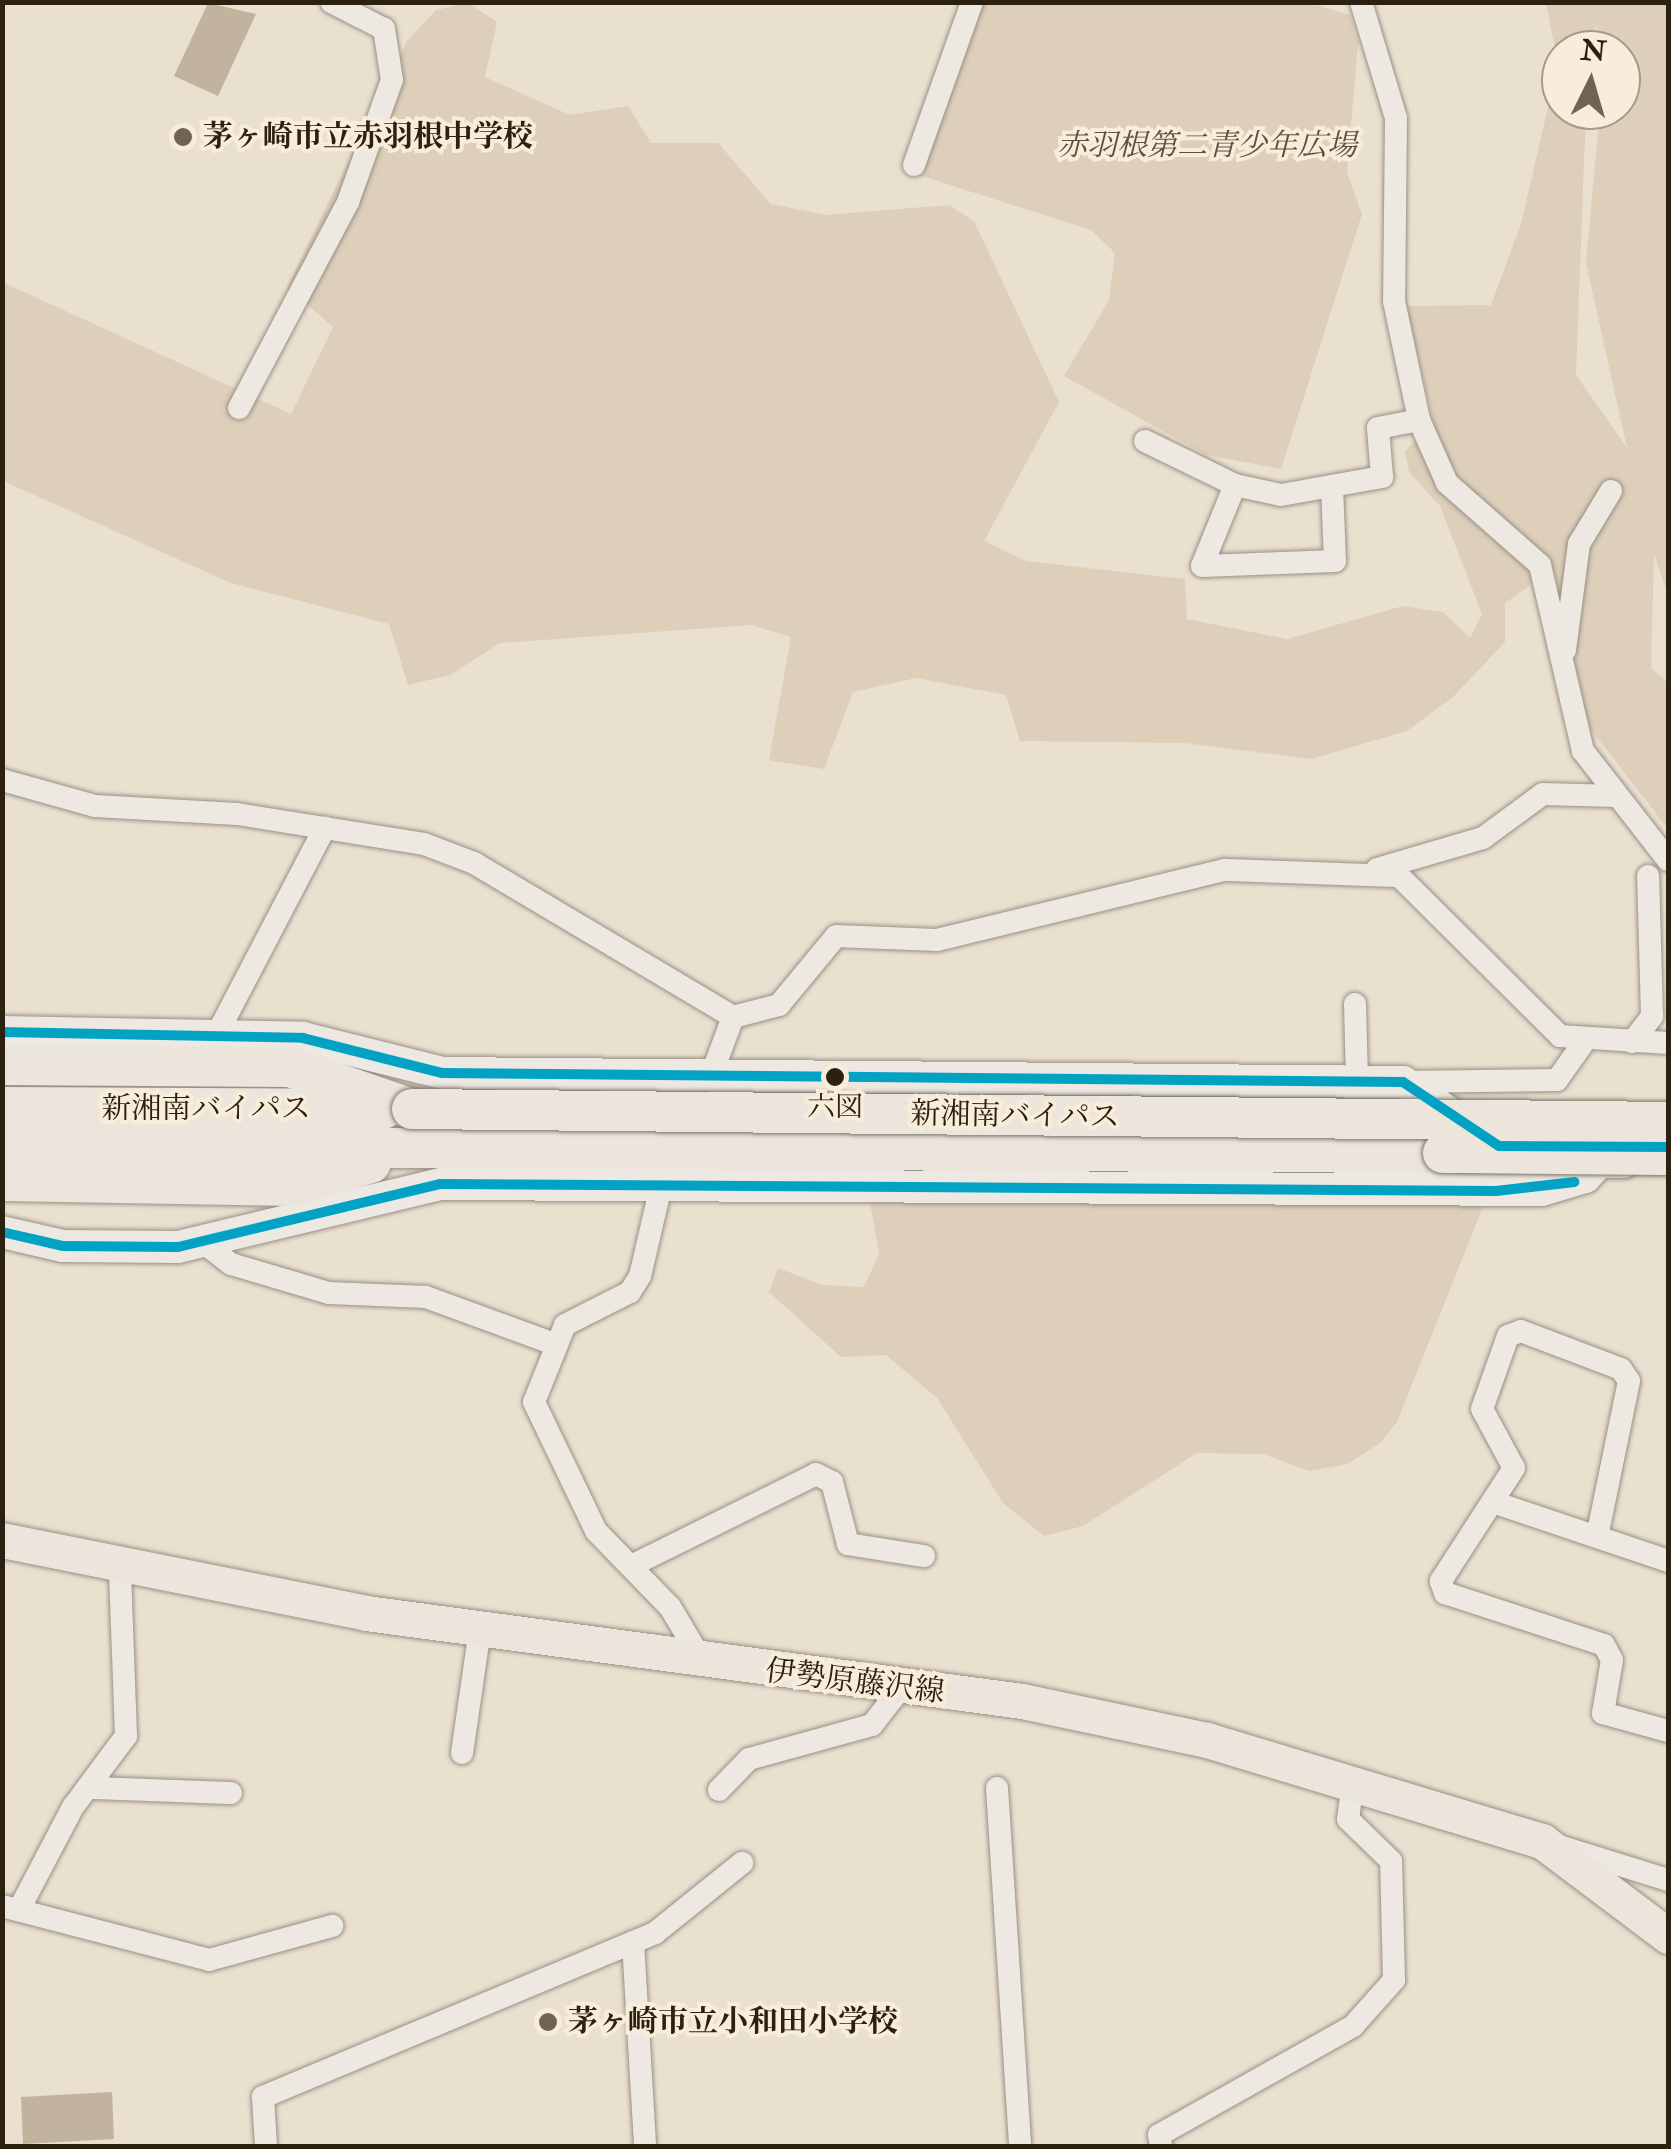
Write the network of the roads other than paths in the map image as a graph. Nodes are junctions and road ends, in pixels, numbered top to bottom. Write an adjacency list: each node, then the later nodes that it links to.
1 (332, 2): 5 (street)
2 (972, 2): 4 (street)
3 (1360, 2): 6 (street)
4 (914, 164)
5 (239, 408)
6 (1419, 420): 9 (street); 11 (street)
7 (1145, 441): 8 (street)
8 (1234, 485): 9 (street); 9 (street)
9 (1332, 486)
10 (1611, 491): 11 (street)
11 (1564, 664): 13 (street)
12 (2, 780): 14 (street)
13 (1616, 796): 15 (street); 16 (street)
14 (324, 827): 19 (street); 21 (street)
15 (1668, 860)
16 (1369, 872): 19 (street); 22 (street)
17 (1648, 876): 23 (street)
18 (1356, 1004): 27 (street)
19 (733, 1017): 26 (street)
20 (2, 1032): 21 (street)
21 (216, 1034): 26 (street)
22 (1584, 1042): 23 (street); 28 (street)
23 (1632, 1042): 24 (street)
24 (1668, 1042)
25 (2, 1066): 30 (highway)
26 (711, 1076): 27 (street)
27 (1357, 1080): 28 (street)
28 (1403, 1082): 32 (street)
29 (2, 1107): 30 (highway, 新湘南バイパス)
30 (412, 1109): 31 (highway, 新湘南バイパス, bridge)
31 (1668, 1122)
32 (1477, 1131): 35 (street); 39 (street)
33 (2, 1146): 34 (highway, 新湘南バイパス)
34 (414, 1150): 35 (highway, 新湘南バイパス, bridge); 37 (highway)
35 (1668, 1151)
36 (1668, 1162): 39 (street)
37 (2, 1182)
38 (661, 1186): 39 (street); 41 (street); 42 (street)
39 (1471, 1190)
40 (2, 1232): 41 (street)
41 (204, 1243): 42 (street)
42 (552, 1343): 48 (street)
43 (1492, 1502): 44 (street); 44 (street); 53 (street)
44 (1597, 1537): 47 (street)
45 (2, 1540): 49 (main road, 伊勢原藤沢線)
46 (924, 1556): 48 (street)
47 (1668, 1561)
48 (633, 1565): 51 (street)
49 (120, 1570): 50 (main road, 伊勢原藤沢線); 56 (street)
50 (480, 1630): 51 (main road, 伊勢原藤沢線); 54 (street)
51 (700, 1659): 52 (main road, 伊勢原藤沢線)
52 (901, 1688): 55 (main road, 伊勢原藤沢線); 58 (street)
53 (1668, 1732)
54 (462, 1753)
55 (1352, 1785): 60 (main road, 伊勢原藤沢線); 70 (street)
56 (92, 1788): 59 (street); 63 (street)
57 (997, 1788): 69 (street)
58 (720, 1790)
59 (230, 1794)
60 (1542, 1841): 62 (street); 65 (main road, 伊勢原藤沢線)
61 (742, 1863): 66 (street)
62 (1668, 1880)
63 (12, 1905): 64 (street)
64 (332, 1926)
65 (1668, 1936)
66 (633, 1942): 67 (street); 68 (street)
67 (266, 2146)
68 (645, 2146)
69 (1020, 2146)
70 (1161, 2146)

